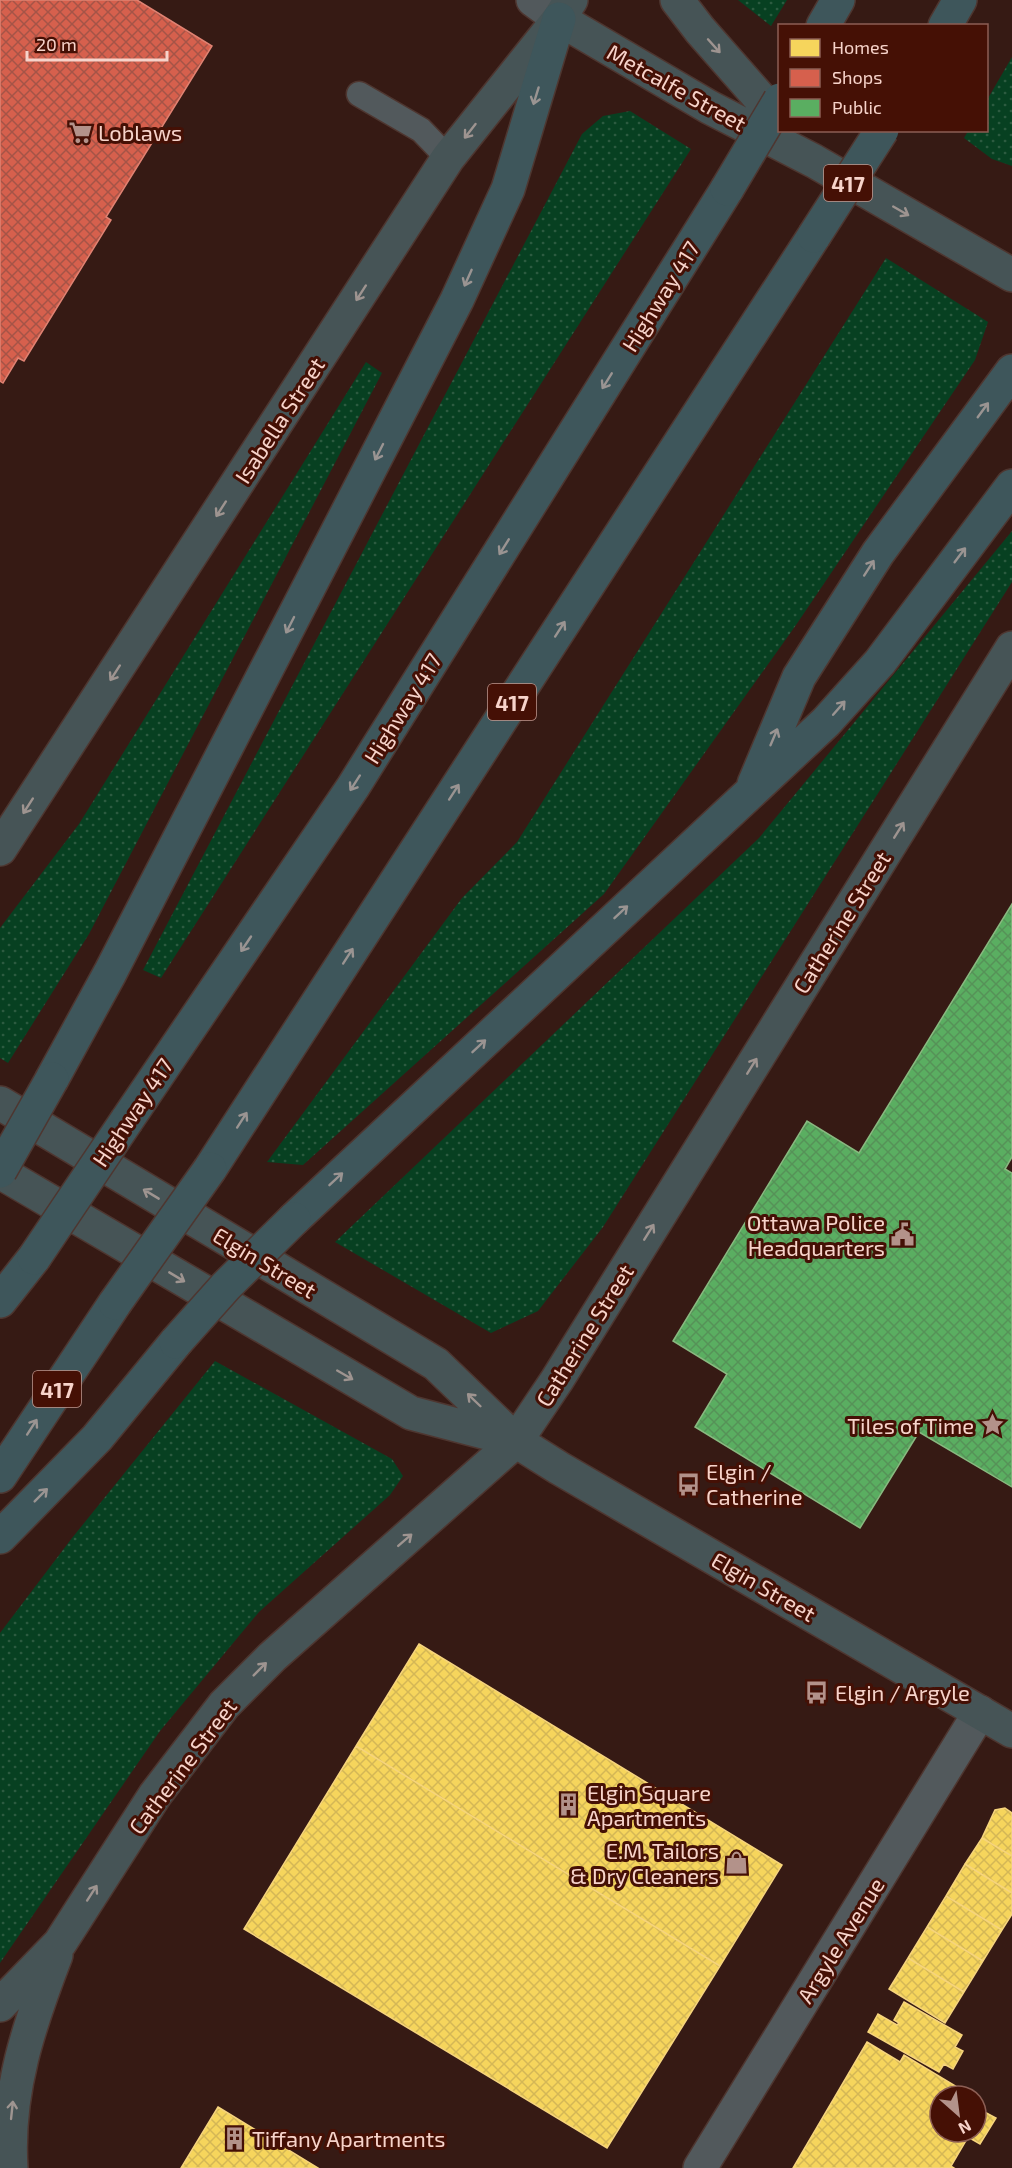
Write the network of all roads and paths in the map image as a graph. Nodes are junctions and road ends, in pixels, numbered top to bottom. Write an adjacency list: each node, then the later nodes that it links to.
1 (677, 0): 9 (main road, one-way to 9)
2 (838, 0): 5 (highway)
3 (960, 0): 6 (highway)
4 (554, 6): 12 (main road, Isabella Street, one-way to 12); 13 (main road, Metcalfe Street); 21 (highway, one-way to 21, bridge)
5 (824, 24)
6 (946, 24)
7 (359, 94): 12 (lane)
8 (778, 103): 22 (highway, Highway 417, one-way to 22, bridge)
9 (778, 119)
10 (790, 132): 13 (main road)
11 (881, 132): 24 (highway, 417, one-way to 11, bridge)
12 (448, 158): 19 (main road, Isabella Street, one-way to 19)
13 (814, 161): 14 (main road, Metcalfe Street, one-way to 14)
14 (1012, 276)
15 (1012, 370): 18 (highway, one-way to 15)
16 (1012, 486): 18 (highway, one-way to 16)
17 (1012, 648): 23 (main road, Catherine Street, one-way to 17)
18 (751, 791): 25 (highway, one-way to 18, bridge)
19 (0, 849)
20 (0, 1103): 23 (main road, Elgin Street, one-way to 20)
21 (0, 1172): 23 (main road, Elgin Street, one-way to 23)
22 (0, 1301)
23 (516, 1441): 26 (main road, Elgin Street); 28 (main road, Catherine Street, one-way to 23)
24 (0, 1476)
25 (0, 1537)
26 (980, 1712): 27 (main road, Elgin Street); 31 (street, Argyle Avenue)
27 (1012, 1731)
28 (60, 1942): 29 (main road); 30 (main road, one-way to 28)
29 (0, 2005)
30 (11, 2168)
31 (700, 2168)

